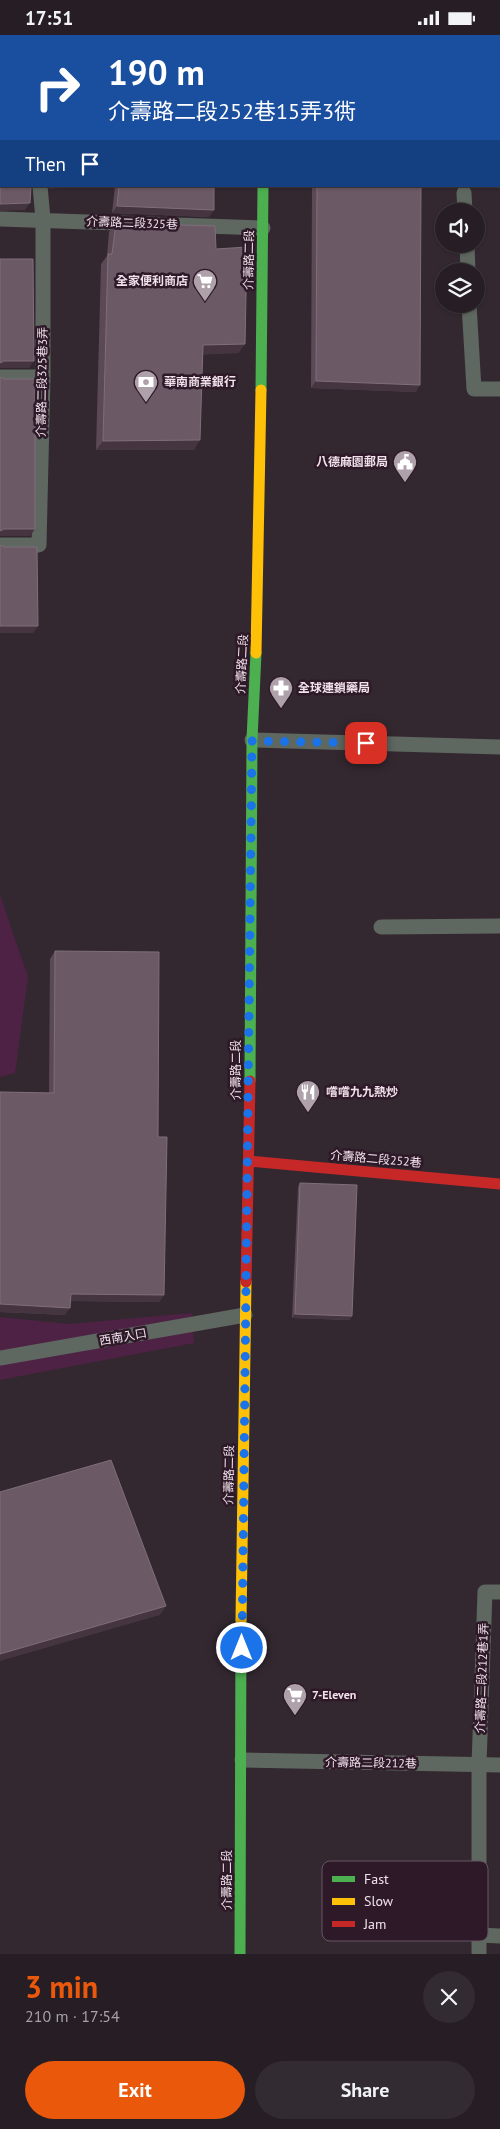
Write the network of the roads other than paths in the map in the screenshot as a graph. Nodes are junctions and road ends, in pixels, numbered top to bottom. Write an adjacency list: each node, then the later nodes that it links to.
1 (40, 187): 6 (lane, 介壽路二段325巷3弄)
2 (263, 187): 7 (main road, 介壽路二段)
3 (464, 193): 4 (lane)
4 (465, 203)
5 (0, 219): 6 (lane, 介壽路二段325巷)
6 (43, 219): 7 (lane, 介壽路二段325巷); 10 (lane, 介壽路二段325巷3弄)
7 (263, 228): 13 (main road, 介壽路二段)
8 (470, 313): 11 (lane)
9 (0, 377): 10 (lane)
10 (43, 377): 12 (lane, 介壽路二段325巷3弄)
11 (500, 389)
12 (0, 545)
13 (252, 741): 14 (lane); 17 (main road, 介壽路二段)
14 (500, 747)
15 (500, 926): 16 (lane)
16 (381, 927)
17 (249, 1161): 18 (main road, 介壽路二段252巷); 19 (main road, 介壽路二段)
18 (500, 1184)
19 (245, 1315): 20 (lane, 西南入口); 22 (main road, 介壽路二段)
20 (0, 1358)
21 (492, 1592): 23 (lane, 介壽路二段212巷1弄)
22 (242, 1760): 23 (lane, 介壽路二段212巷); 27 (main road, 介壽路二段)
23 (479, 1765): 24 (lane, 介壽路二段212巷); 25 (lane, 介壽路二段212巷1弄)
24 (500, 1765)
25 (479, 1861)
26 (479, 1941): 28 (lane, 介壽路二段212巷1弄)
27 (240, 1954)
28 (479, 1954)

